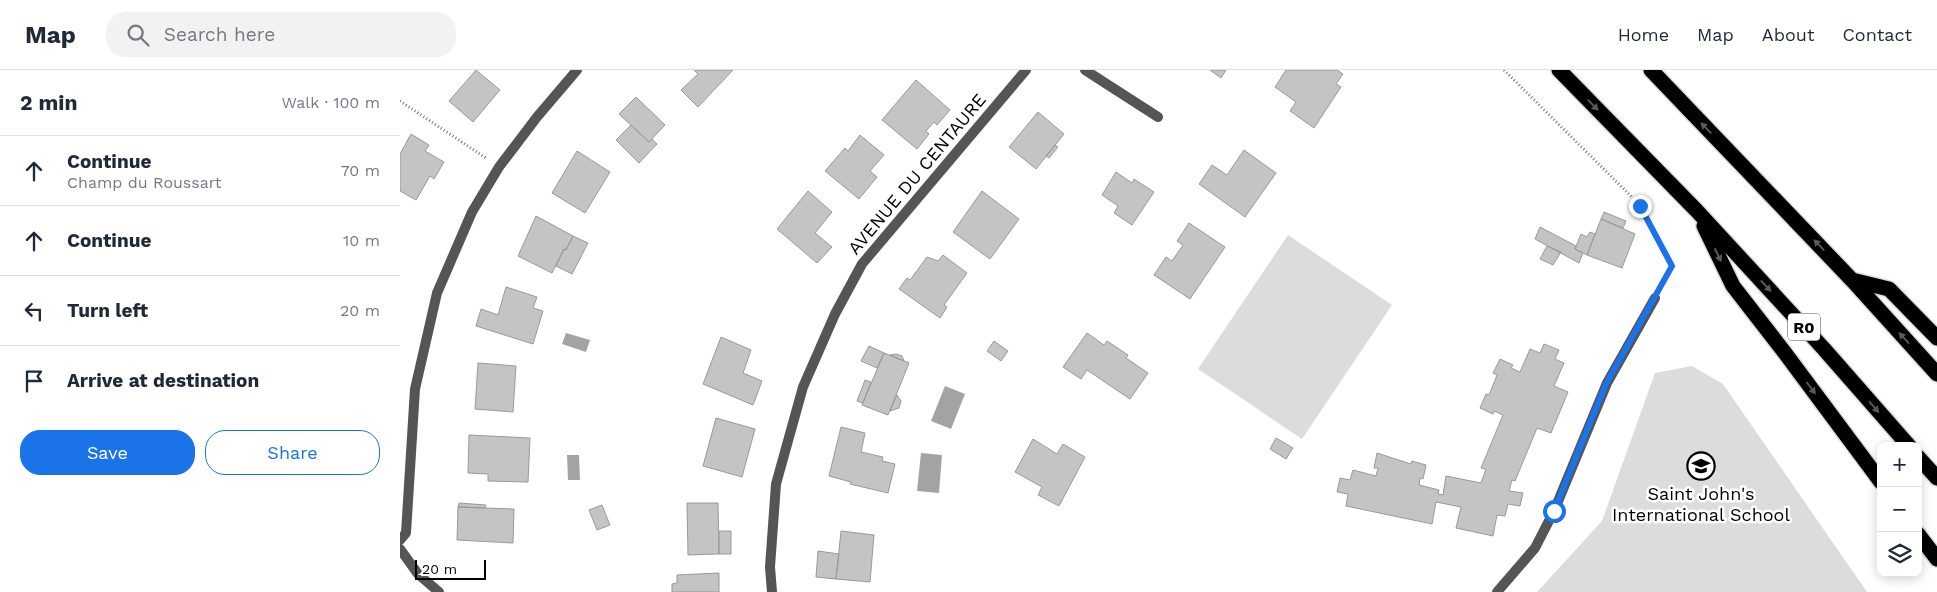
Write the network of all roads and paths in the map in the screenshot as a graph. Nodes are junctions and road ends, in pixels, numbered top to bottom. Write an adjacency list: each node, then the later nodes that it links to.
1 (578, 70): 9 (street)
2 (1026, 70): 26 (street, AVENUE DU CENTAURE)
3 (1085, 70): 8 (street)
4 (1504, 70): 12 (path)
5 (1559, 70): 10 (highway, R0, one-way to 10)
6 (1650, 70): 11 (highway, one-way to 6)
7 (400, 101): 9 (path)
8 (1158, 116)
9 (499, 167): 17 (street)
10 (1697, 211): 15 (highway, R0, one-way to 15); 18 (highway, one-way to 18)
11 (1852, 280): 13 (highway); 14 (highway, one-way to 11)
12 (1655, 298): 27 (street)
13 (1937, 338)
14 (1937, 374)
15 (1905, 442)
16 (1922, 461): 19 (highway)
17 (409, 470): 20 (street); 22 (street)
18 (1877, 477)
19 (1937, 478)
20 (400, 483)
21 (1922, 539): 24 (highway)
22 (400, 540)
23 (400, 549): 25 (street)
24 (1937, 559)
25 (439, 592)
26 (772, 592)
27 (1497, 592)

